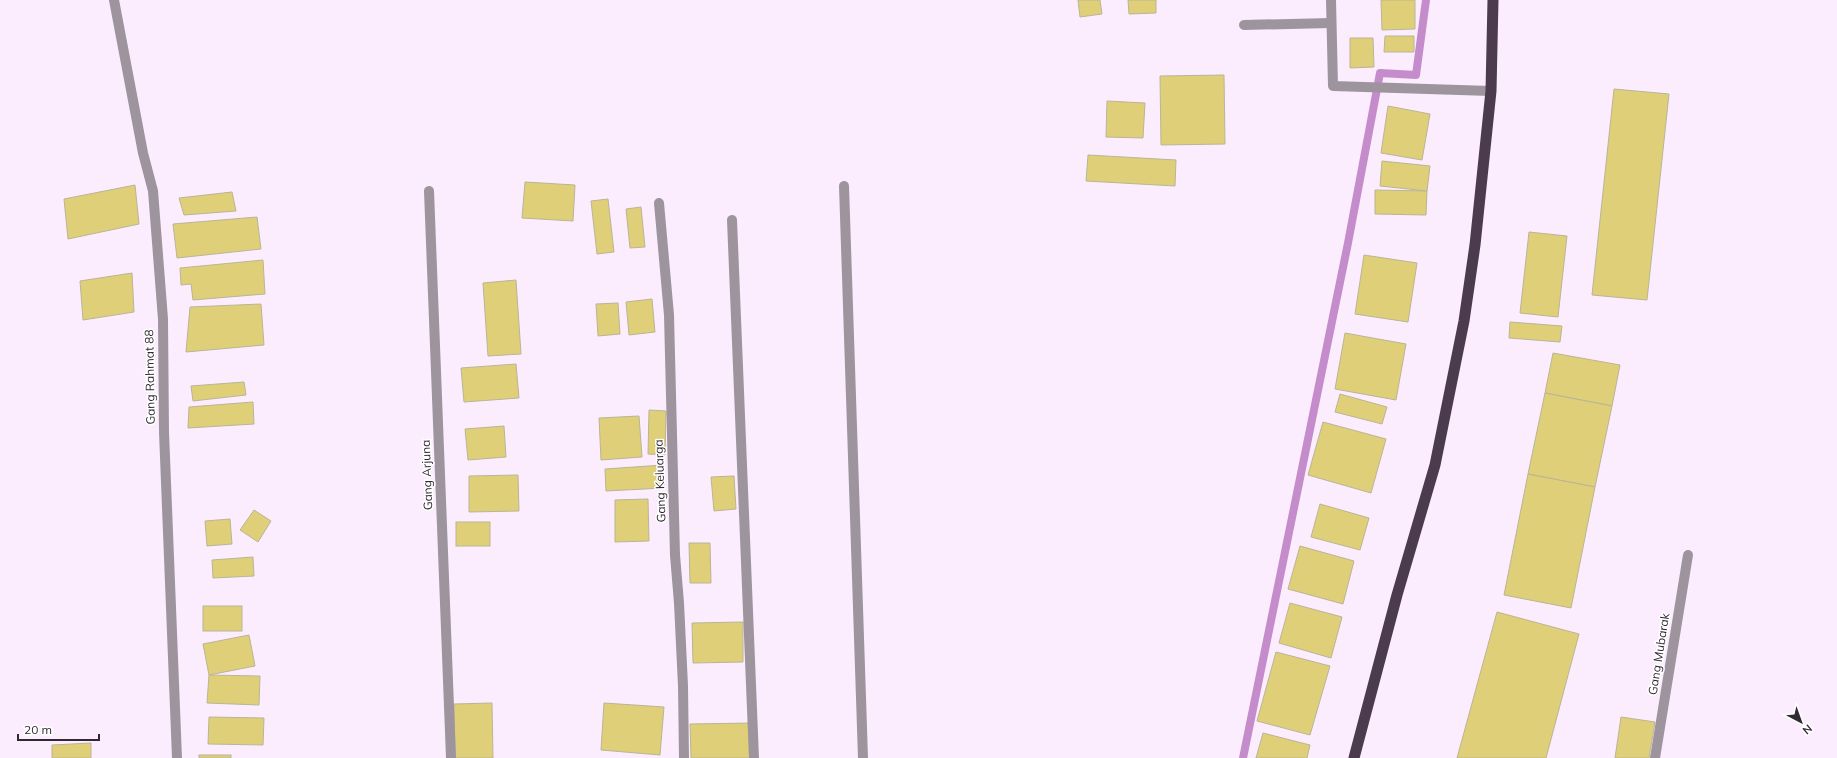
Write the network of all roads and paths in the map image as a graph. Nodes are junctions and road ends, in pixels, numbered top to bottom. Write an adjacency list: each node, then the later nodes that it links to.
1 (114, 0): 12 (street, Gang Rahmat 88)
2 (1331, 0): 4 (street)
3 (1493, 0): 6 (highway)
4 (1331, 23): 5 (street); 6 (street)
5 (1244, 25)
6 (1491, 91): 17 (highway)
7 (844, 186): 16 (street)
8 (429, 191): 13 (street, Gang Arjuna)
9 (659, 203): 14 (street, Gang Keluarga)
10 (732, 220): 15 (street)
11 (1688, 555): 18 (street, Gang Mubarak)
12 (177, 758)
13 (451, 758)
14 (684, 758)
15 (754, 758)
16 (863, 758)
17 (1354, 758)
18 (1655, 758)

